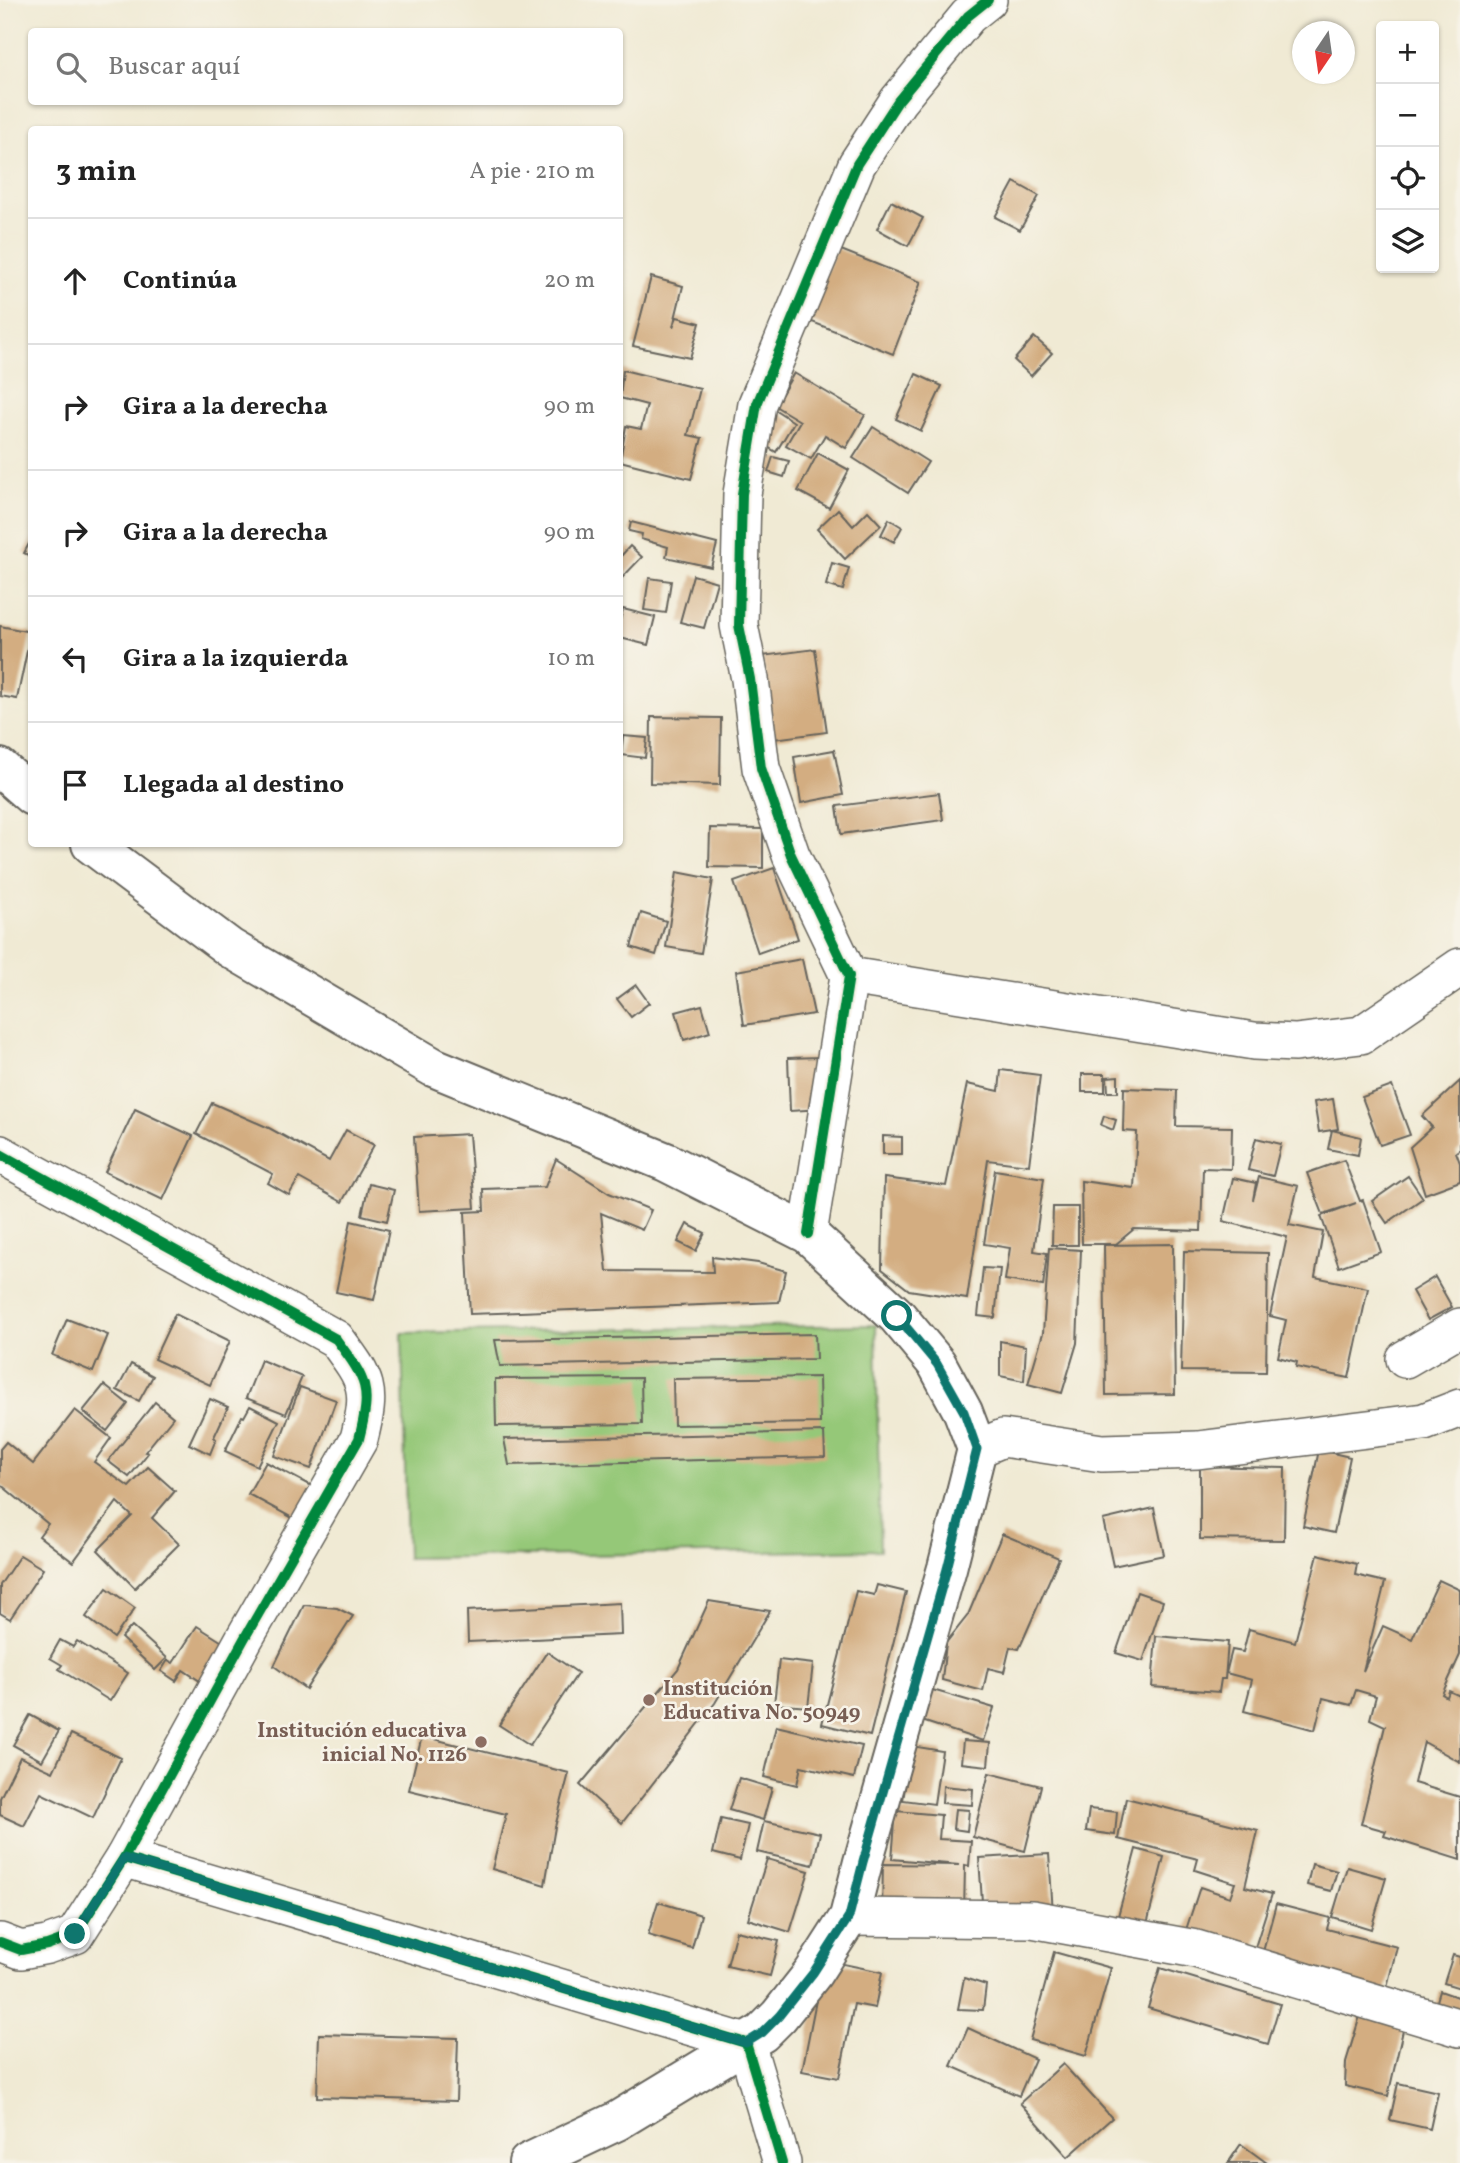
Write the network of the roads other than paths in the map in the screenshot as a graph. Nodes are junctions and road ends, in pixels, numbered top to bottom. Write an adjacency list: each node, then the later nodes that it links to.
1 (988, 0): 6 (street)
2 (0, 768): 3 (main road)
3 (28, 792)
4 (95, 847): 8 (main road)
5 (1460, 967): 6 (street)
6 (849, 976): 8 (street)
7 (0, 1154): 13 (street)
8 (808, 1234): 12 (main road)
9 (1460, 1327): 10 (street)
10 (1405, 1359)
11 (1460, 1408): 12 (street)
12 (977, 1449): 14 (main road)
13 (124, 1858): 15 (street); 17 (street)
14 (849, 1917): 16 (street); 17 (main road)
15 (0, 1942)
16 (1460, 2028)
17 (746, 2043): 18 (main road); 19 (street)
18 (528, 2163)
19 (782, 2163)

